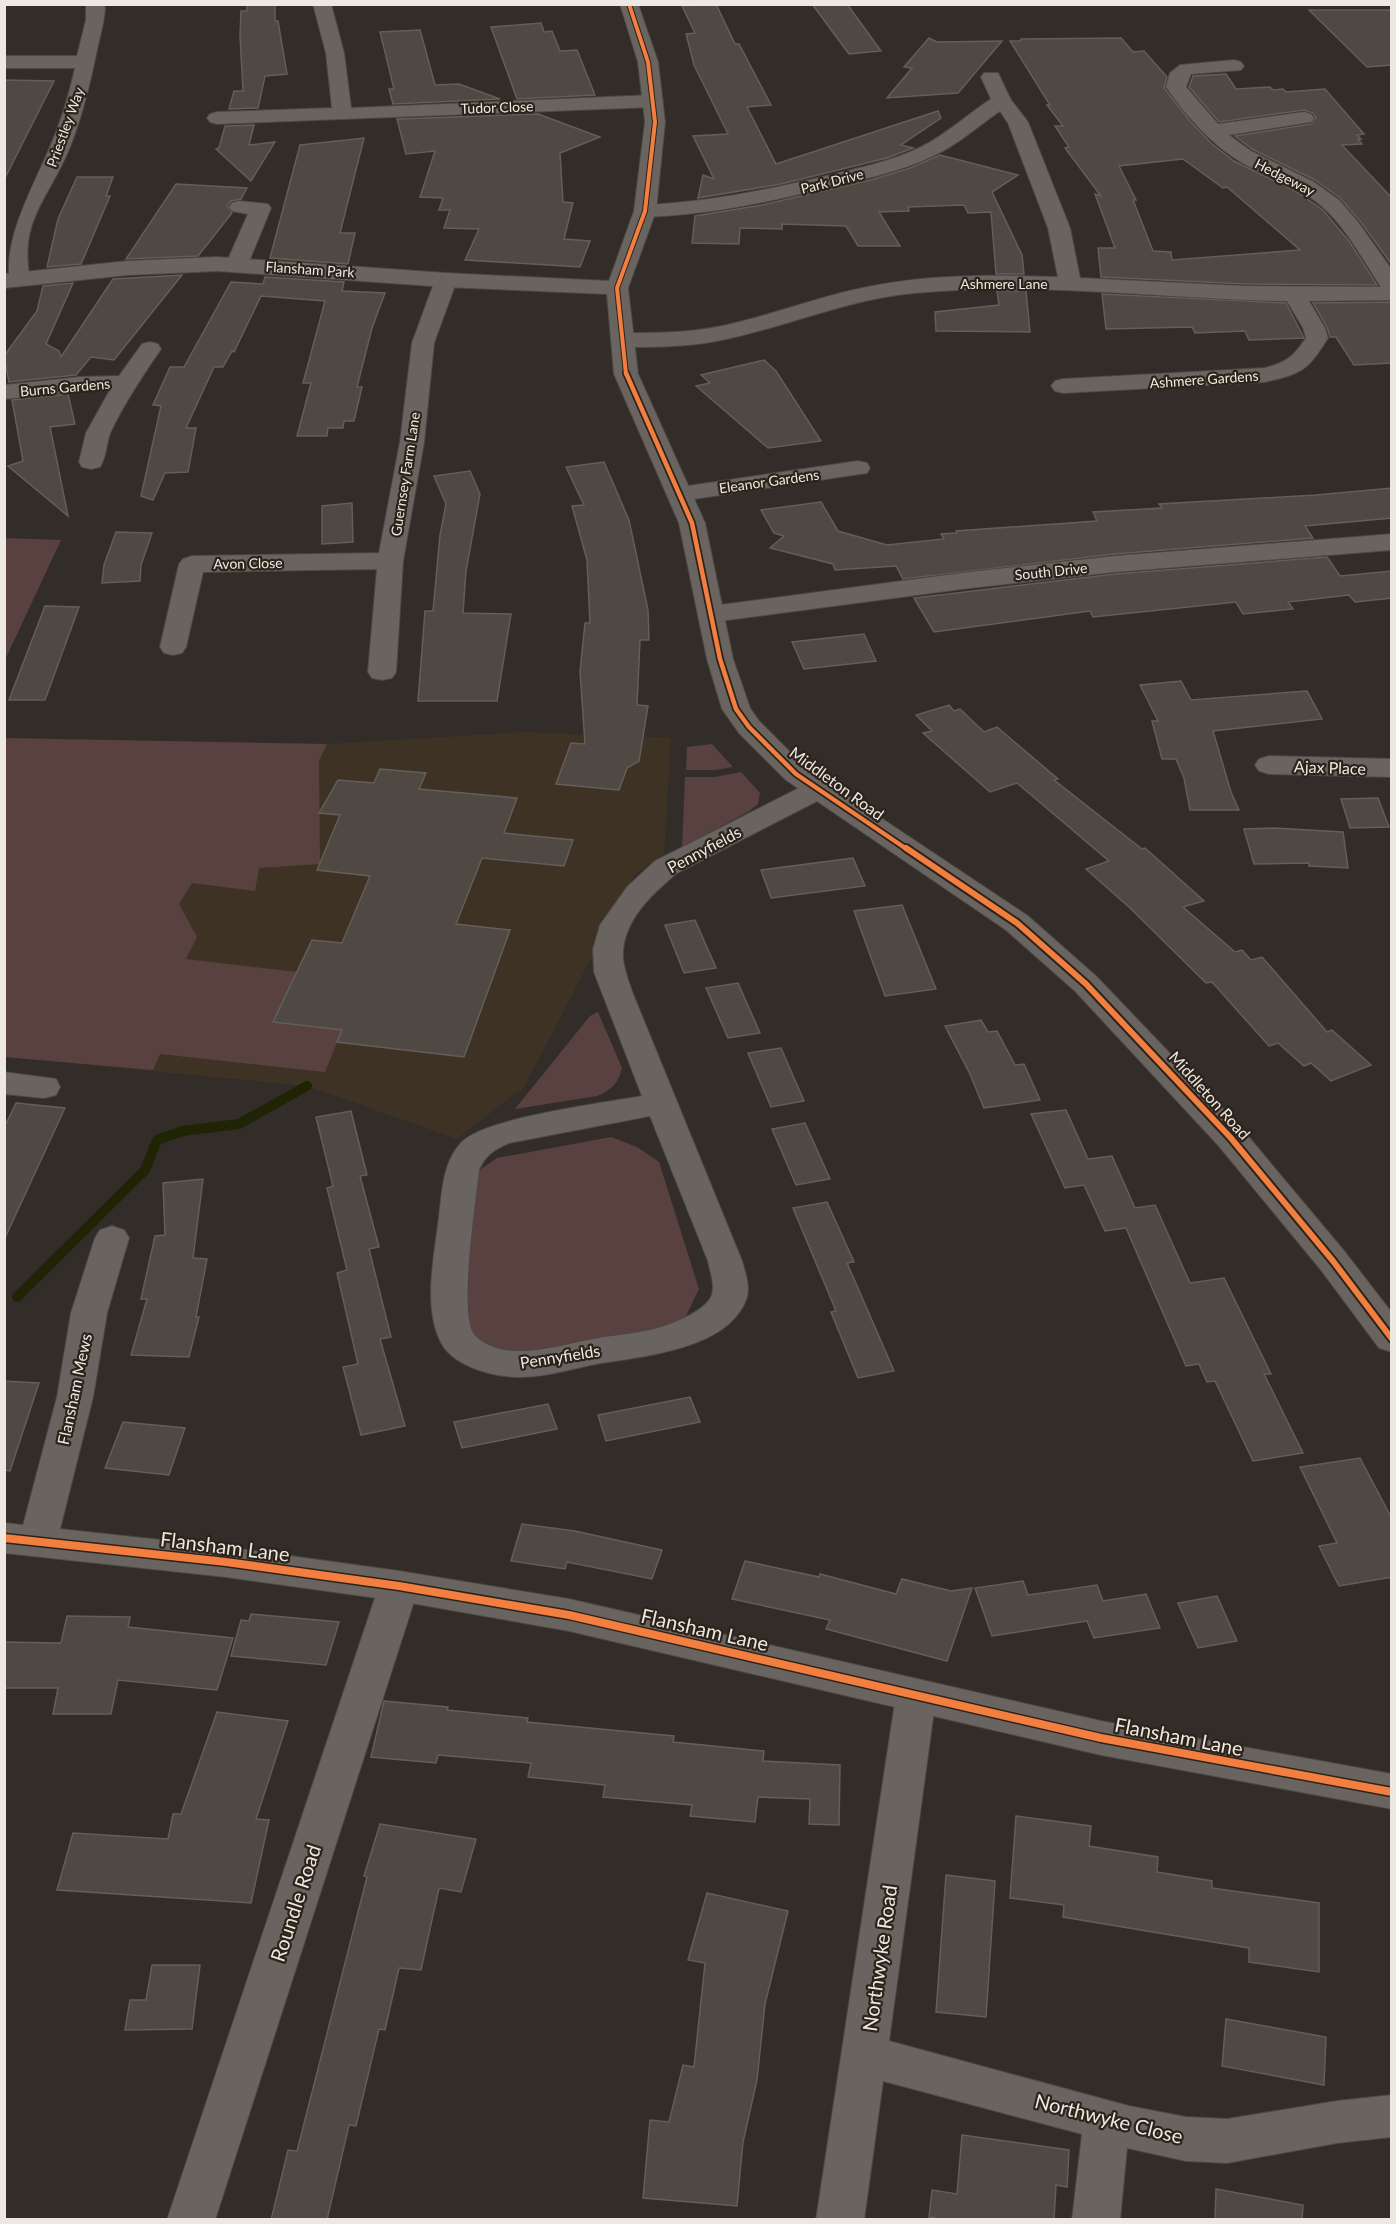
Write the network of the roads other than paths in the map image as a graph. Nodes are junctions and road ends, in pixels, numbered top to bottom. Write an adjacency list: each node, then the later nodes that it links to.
1 (95, 4): 5 (street, Priestley Way)
2 (322, 4): 10 (street)
3 (629, 4): 8 (street, Middleton Road)
4 (4, 62): 5 (street)
5 (86, 62): 16 (street, Priestley Way)
6 (1234, 66): 13 (street, Hedgeway)
7 (991, 77): 9 (street)
8 (653, 101): 10 (street, Tudor Close); 17 (street, Middleton Road)
9 (1002, 101): 17 (street, Park Drive); 21 (street)
10 (342, 114): 11 (street, Tudor Close)
11 (217, 118)
12 (1304, 118): 13 (street)
13 (1215, 131): 22 (street, Hedgeway)
14 (239, 207): 18 (street)
15 (4, 209): 16 (street)
16 (26, 209): 19 (street, Priestley Way)
17 (645, 211): 23 (street, Middleton Road)
18 (237, 264): 19 (street, Flansham Park); 20 (street, Flansham Park)
19 (12, 280)
20 (446, 280): 23 (street, Flansham Park); 35 (street, Guernsey Farm Lane)
21 (1070, 284): 25 (street, Ashmere Lane); 26 (street, Ashmere Lane)
22 (1392, 287)
23 (617, 288): 26 (street, Middleton Road)
24 (1392, 292): 25 (street, Ashmere Lane)
25 (1295, 295): 29 (street, Ashmere Gardens)
26 (622, 340): 33 (street, Middleton Road)
27 (150, 349): 28 (street, Burns Gardens)
28 (126, 383): 30 (street, Burns Gardens); 31 (street, Burns Gardens)
29 (1063, 386)
30 (4, 392)
31 (92, 462)
32 (858, 468): 33 (street, Eleanor Gardens)
33 (681, 494): 36 (street, Middleton Road)
34 (1392, 542): 36 (street, South Drive)
35 (390, 561): 37 (street, Avon Close); 38 (street, Guernsey Farm Lane)
36 (712, 614): 41 (street, Middleton Road)
37 (173, 647)
38 (382, 672)
39 (1269, 765): 40 (street, Ajax Place)
40 (1392, 768)
41 (817, 790): 44 (street, Pennyfields); 46 (street, Middleton Road)
42 (4, 1083): 43 (street)
43 (44, 1087)
44 (661, 1103): 44 (street, Pennyfields)
45 (112, 1238): 47 (street, Flansham Mews)
46 (1392, 1339)
47 (21, 1539): 48 (street, Flansham Lane)
48 (399, 1586): 49 (street, Flansham Lane); 54 (street, Roundle Road)
49 (916, 1696): 50 (street, Flansham Lane); 51 (street, Northwyke Road)
50 (1392, 1792)
51 (865, 2056): 53 (street, Northwyke Close); 55 (street, Northwyke Road)
52 (1392, 2116): 53 (street, Northwyke Close)
53 (1107, 2121): 56 (street)
54 (191, 2220)
55 (840, 2220)
56 (1096, 2220)

